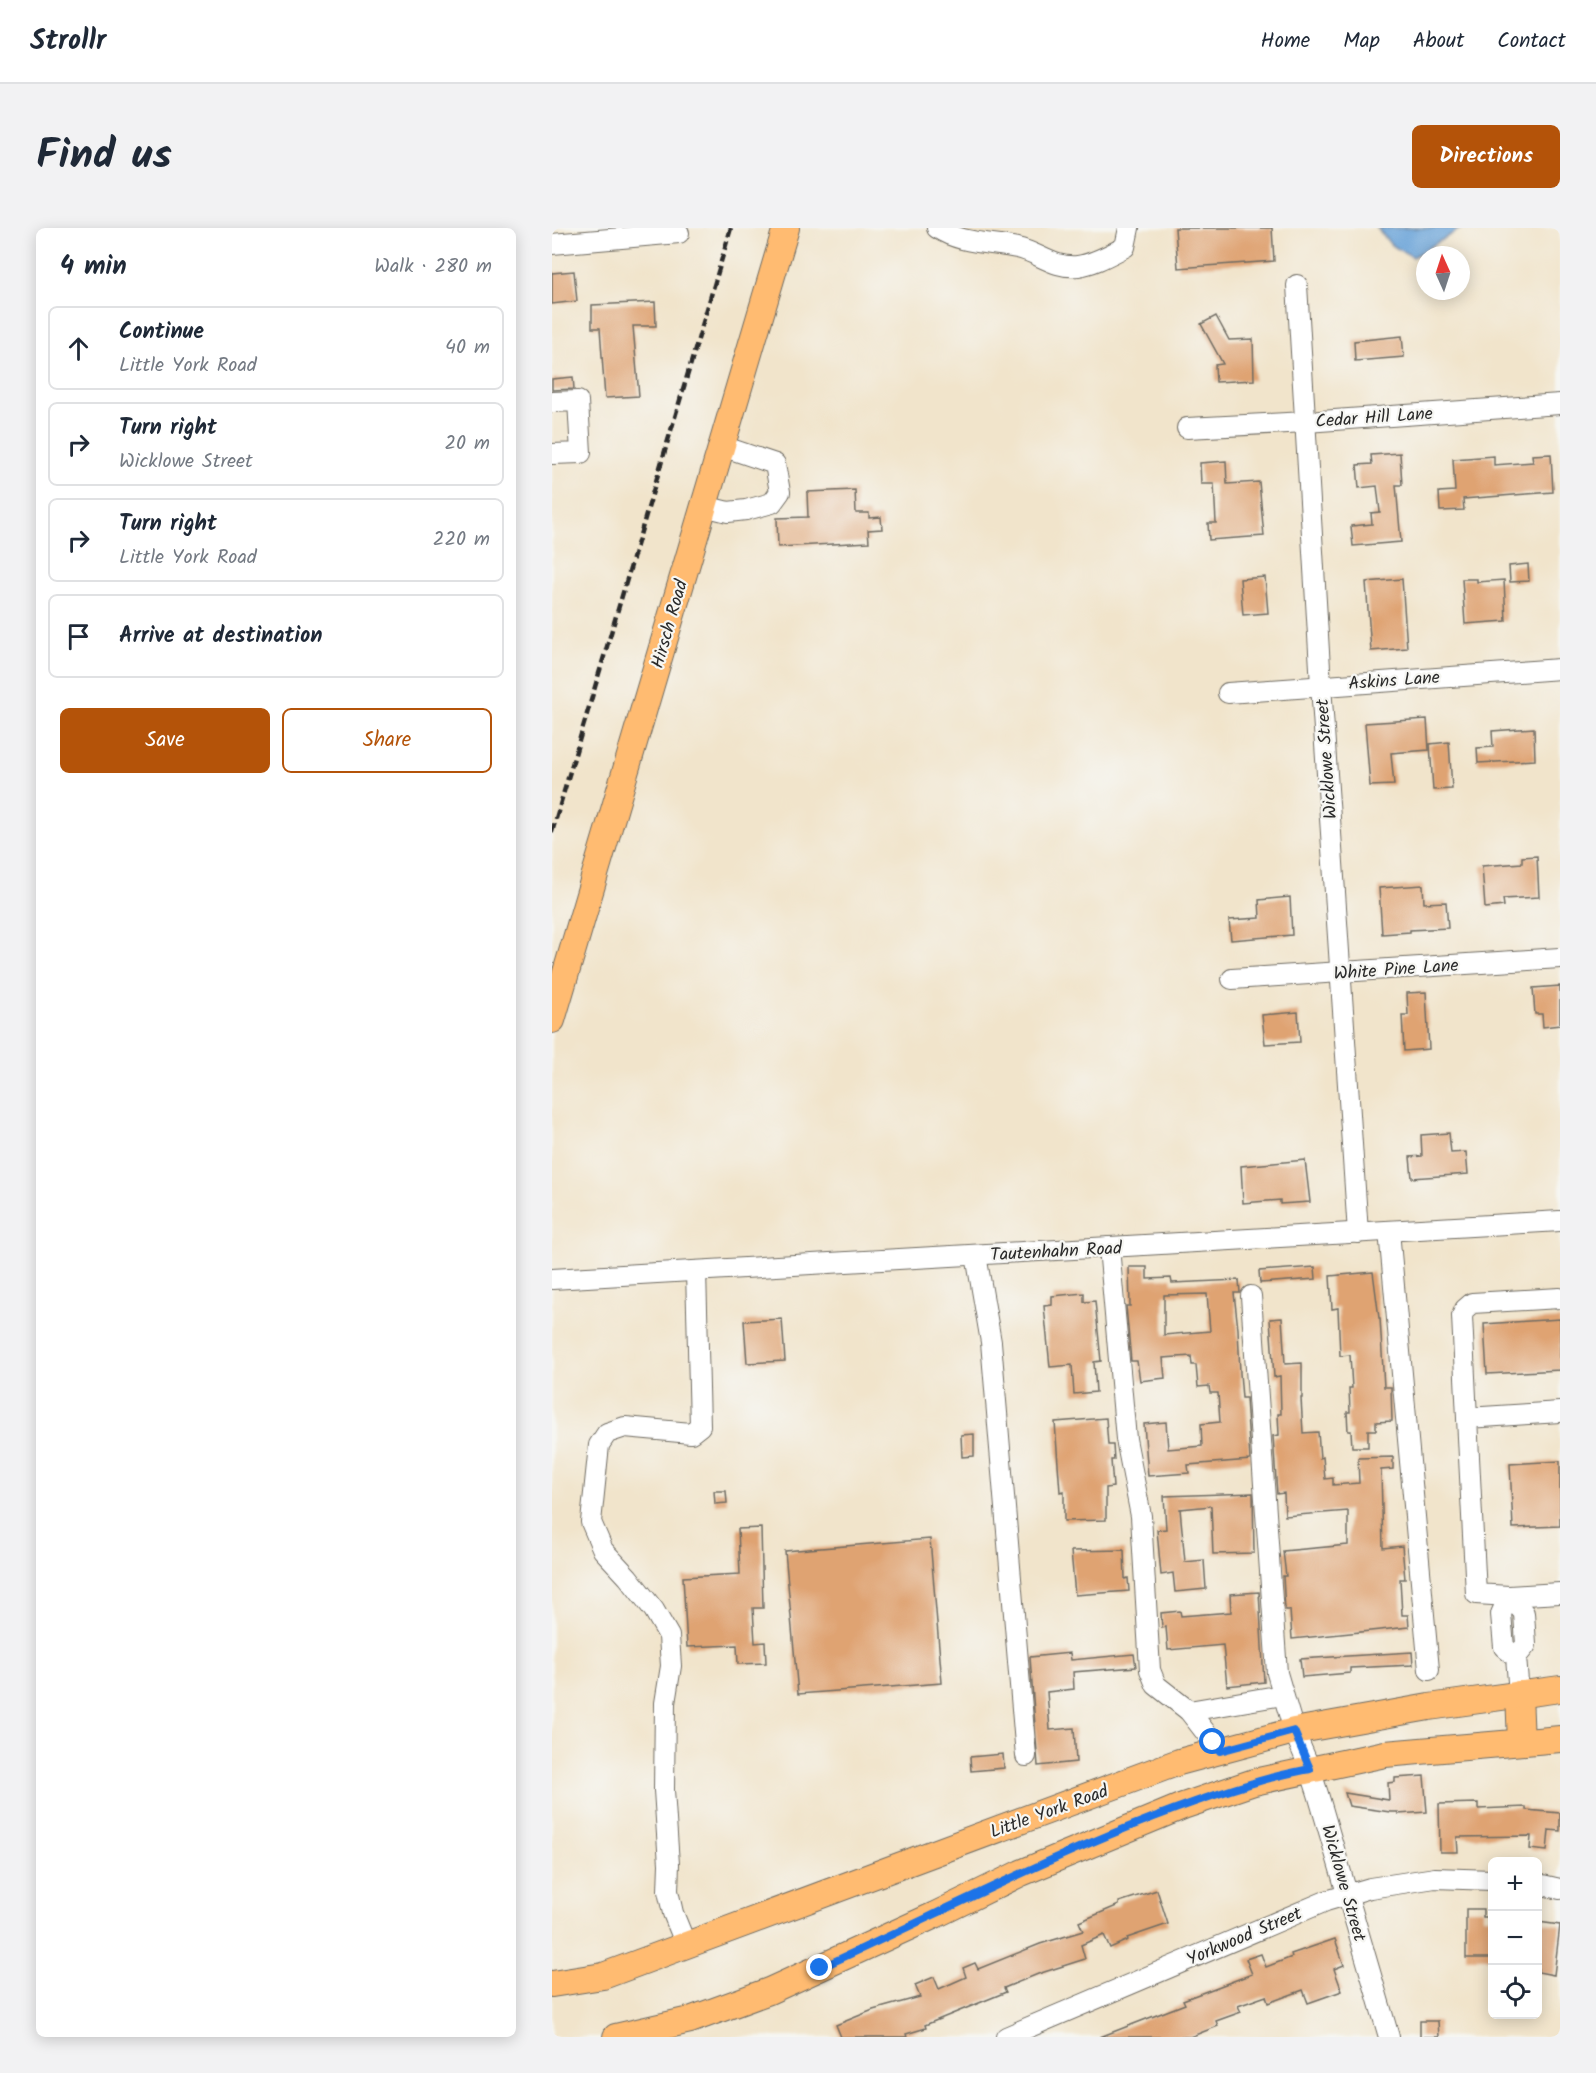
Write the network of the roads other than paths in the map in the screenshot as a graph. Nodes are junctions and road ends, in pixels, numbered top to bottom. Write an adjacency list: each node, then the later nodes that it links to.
1 (786, 228): 11 (main road, Hirsch Road)
2 (937, 228): 3 (street)
3 (1129, 228)
4 (679, 233): 5 (street)
5 (552, 244)
6 (1297, 285): 9 (street, Wicklowe Street)
7 (552, 402): 12 (street)
8 (1560, 404): 9 (street, Cedar Hill Lane)
9 (1306, 422): 10 (street, Cedar Hill Lane); 15 (street, Wicklowe Street)
10 (1187, 428)
11 (722, 446): 13 (main road, Hirsch Road); 13 (street)
12 (552, 454)
13 (704, 506): 20 (main road, Hirsch Road)
14 (1560, 669): 15 (street, Askins Lane)
15 (1320, 685): 16 (street, Askins Lane); 18 (street, Wicklowe Street)
16 (1228, 693)
17 (1560, 958): 18 (street, White Pine Lane)
18 (1341, 973): 19 (street, White Pine Lane); 23 (street, Wicklowe Street)
19 (1232, 979)
20 (552, 1020)
21 (1560, 1221): 22 (street, Tautenhahn Road)
22 (1389, 1231): 23 (street, Tautenhahn Road); 34 (street)
23 (1358, 1233): 24 (street, Tautenhahn Road)
24 (1109, 1247): 25 (street, Tautenhahn Road); 38 (street)
25 (976, 1255): 26 (street, Tautenhahn Road); 43 (street)
26 (696, 1271): 27 (street, Tautenhahn Road); 49 (street)
27 (552, 1279)
28 (1251, 1296): 37 (street, Wicklowe Street)
29 (1560, 1298): 31 (street)
30 (1560, 1412): 31 (street)
31 (1467, 1418): 33 (street)
32 (1560, 1593): 33 (street)
33 (1509, 1596): 36 (street)
34 (1429, 1670)
35 (1560, 1689): 36 (main road, Little York Road)
36 (1518, 1694): 39 (main road, Little York Road); 41 (main road)
37 (1283, 1695): 38 (street); 39 (street, Wicklowe Street)
38 (1189, 1711): 42 (street)
39 (1294, 1731): 42 (main road, Little York Road); 44 (street, Wicklowe Street)
40 (1560, 1739): 41 (main road)
41 (1521, 1742): 44 (main road)
42 (1220, 1751): 49 (main road, Little York Road)
43 (1026, 1756)
44 (1310, 1769): 48 (street, Wicklowe Street); 51 (main road)
45 (1488, 1880): 48 (street, Yorkwood Street)
46 (1542, 1885): 47 (street)
47 (1560, 1889)
48 (1348, 1895): 52 (street, Yorkwood Street); 53 (street, Wicklowe Street)
49 (686, 1945): 50 (main road, Little York Road)
50 (552, 1984)
51 (616, 2037)
52 (1006, 2037)
53 (1389, 2037)

